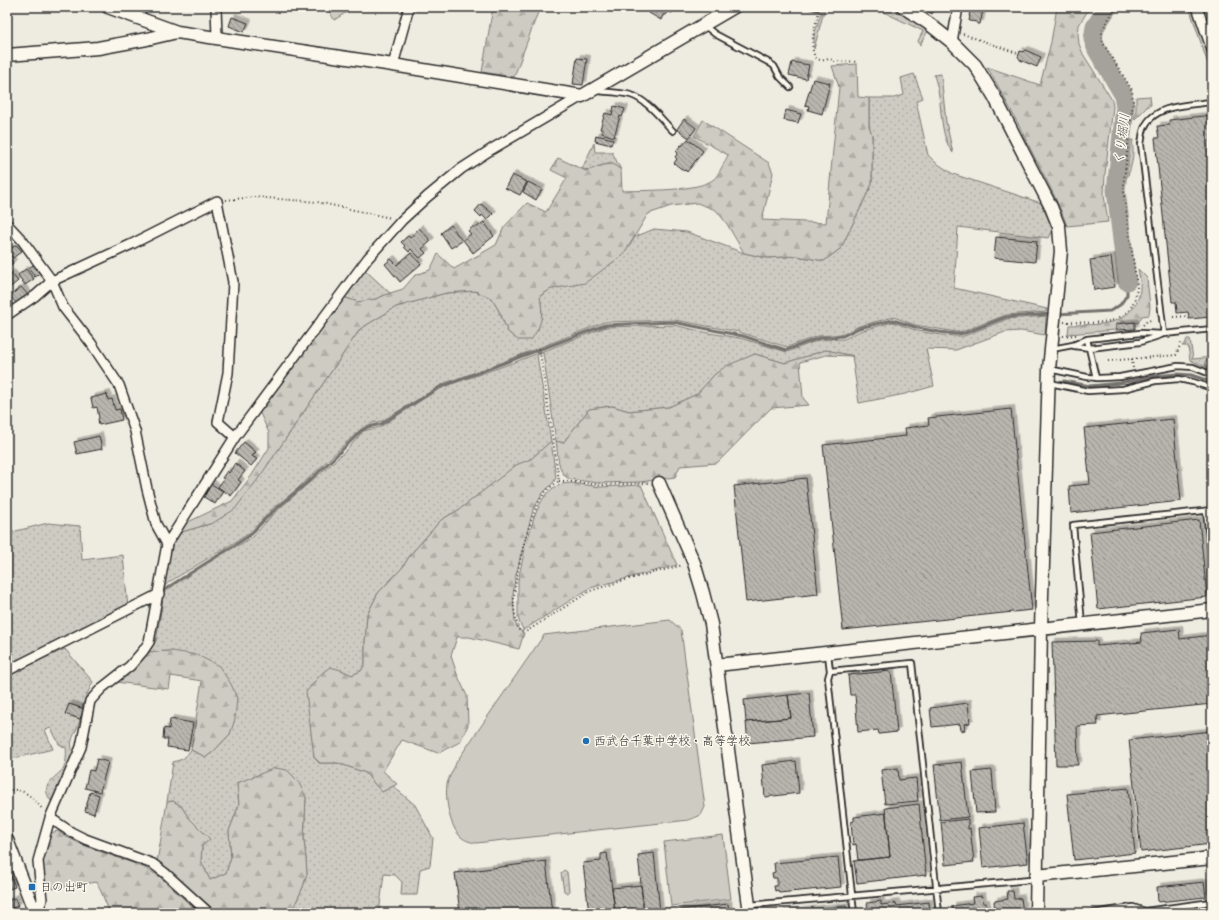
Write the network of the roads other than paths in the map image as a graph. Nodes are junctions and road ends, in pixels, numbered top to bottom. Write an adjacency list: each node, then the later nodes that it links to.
1 (108, 7): 9 (street)
2 (216, 7): 11 (street)
3 (408, 7): 14 (street)
4 (734, 7): 8 (street)
5 (903, 7): 10 (street)
6 (958, 7): 10 (street)
7 (1197, 7): 12 (street)
8 (703, 25): 15 (lane); 16 (street)
9 (177, 32): 11 (street); 13 (street)
10 (953, 36): 28 (street)
11 (217, 38): 14 (street)
12 (1212, 50)
13 (7, 55)
14 (393, 65): 17 (street)
15 (790, 87)
16 (593, 90): 17 (street); 19 (lane)
17 (582, 96): 34 (street)
18 (1212, 102): 24 (lane)
19 (673, 131)
20 (7, 224): 21 (street)
21 (52, 281): 22 (street); 34 (street); 38 (street)
22 (7, 315)
23 (1212, 329): 24 (lane)
24 (1164, 334): 25 (lane); 27 (lane)
25 (1087, 340): 26 (lane); 27 (lane)
26 (1073, 346): 27 (lane); 28 (lane)
27 (1090, 348): 31 (lane)
28 (1051, 349): 29 (street)
29 (1049, 369): 31 (lane); 32 (street)
30 (1208, 373): 31 (lane)
31 (1096, 378)
32 (1048, 382): 33 (lane); 43 (street)
33 (1212, 388)
34 (235, 437): 38 (street)
35 (659, 483): 45 (street)
36 (1212, 510): 37 (lane)
37 (1206, 511): 39 (lane); 42 (lane)
38 (167, 544): 40 (street)
39 (1212, 562)
40 (159, 594): 46 (street); 48 (street)
41 (1212, 610): 42 (street)
42 (1082, 624): 43 (street)
43 (1041, 628): 44 (street); 52 (street)
44 (828, 652): 45 (street); 47 (lane)
45 (717, 665): 56 (street)
46 (7, 671)
47 (830, 671): 53 (lane); 54 (lane)
48 (50, 818): 58 (street); 59 (street)
49 (7, 840): 50 (street)
50 (10, 856): 58 (street)
51 (1212, 858): 52 (street)
52 (1036, 876): 53 (lane); 62 (street)
53 (936, 888): 54 (lane); 61 (lane)
54 (852, 896): 56 (lane); 60 (lane)
55 (1212, 902): 57 (lane)
56 (749, 909)
57 (1145, 912): 63 (lane)
58 (36, 913)
59 (209, 913)
60 (854, 913)
61 (939, 913)
62 (1036, 913)
63 (1093, 913)

